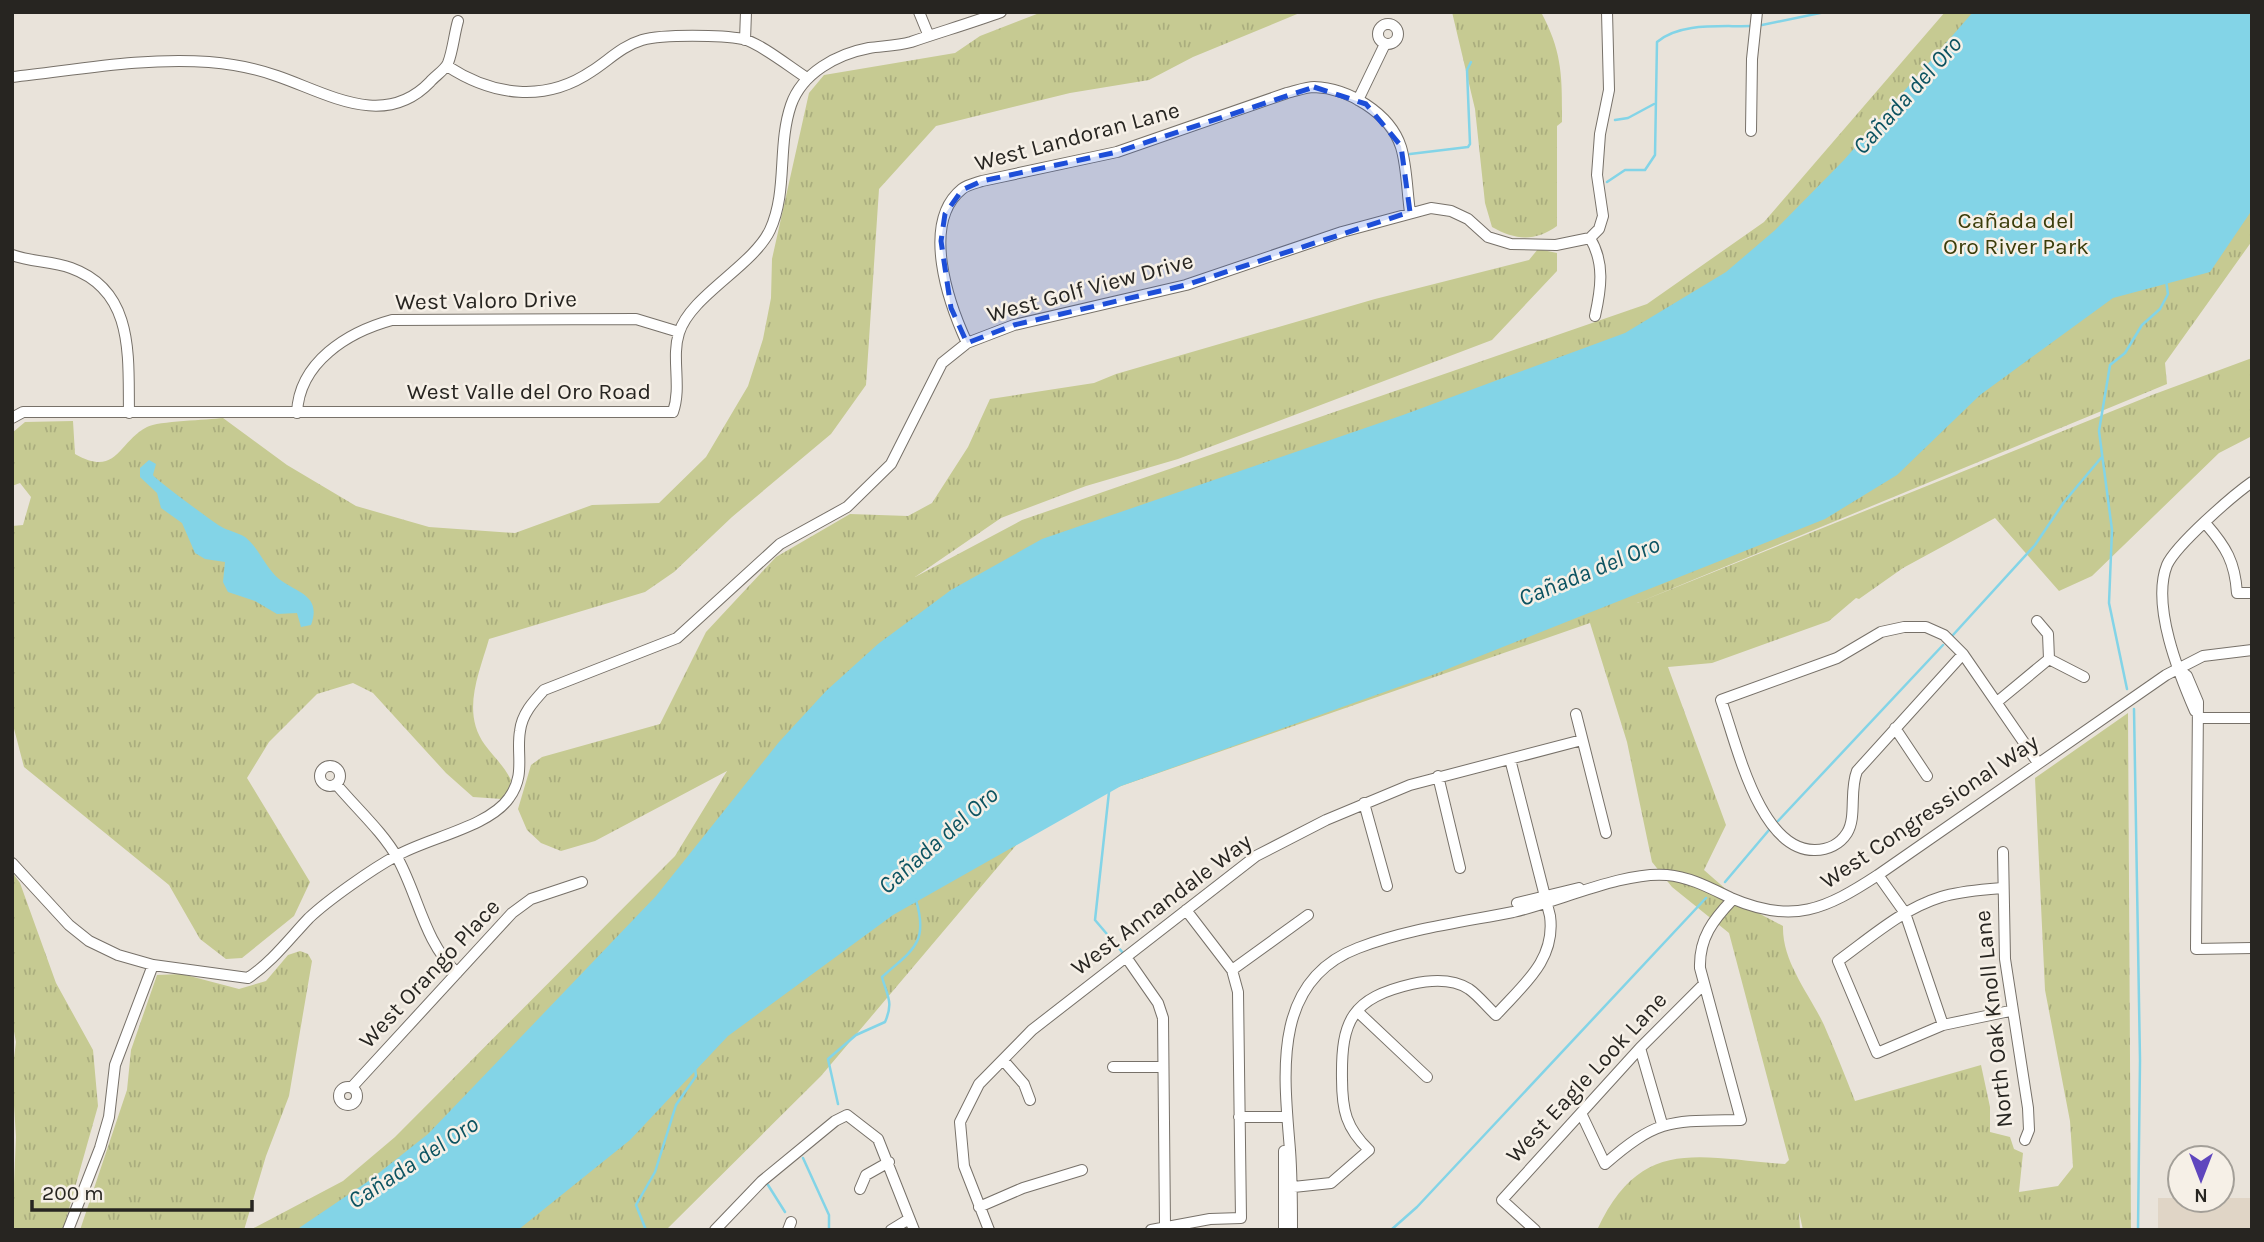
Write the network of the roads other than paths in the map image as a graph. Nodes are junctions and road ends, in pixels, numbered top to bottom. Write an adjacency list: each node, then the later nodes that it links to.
1 (746, 12): 8 (street)
2 (919, 12): 7 (street)
3 (1001, 12): 7 (street)
4 (1606, 12): 16 (street)
5 (1757, 12): 14 (street)
6 (458, 22): 10 (street)
7 (928, 34): 12 (street)
8 (745, 40): 10 (street); 12 (street)
9 (1385, 44): 13 (street)
10 (447, 66): 11 (street)
11 (12, 77)
12 (807, 78): 19 (street)
13 (1358, 100): 15 (street, West Landoran Lane); 20 (street, West Landoran Lane)
14 (1751, 131)
15 (1410, 212): 16 (street, West Golf View Drive); 20 (street, West Golf View Drive)
16 (1590, 238): 18 (street)
17 (12, 255): 21 (street)
18 (1595, 316)
19 (679, 332): 22 (street, West Valoro Drive); 22 (street, West Valle del Oro Road)
20 (967, 343): 47 (street, West Golf View Drive)
21 (129, 413): 22 (street, West Valle del Oro Road); 23 (street, West Valle del Oro Road)
22 (297, 413)
23 (12, 418)
24 (2252, 482): 25 (street)
25 (2206, 524): 26 (street); 31 (street)
26 (2252, 593)
27 (2037, 621): 30 (street)
28 (2252, 650): 31 (street, West Congressional Way)
29 (1963, 654): 33 (street); 37 (street); 37 (street)
30 (2049, 659): 32 (street); 33 (street)
31 (2177, 668): 35 (street); 40 (street, West Congressional Way)
32 (2084, 677)
33 (1997, 702): 40 (street)
34 (1576, 714): 38 (street)
35 (2198, 718): 36 (street); 59 (street)
36 (2252, 718)
37 (1895, 727): 42 (street)
38 (1582, 740): 39 (street, West Annandale Way); 45 (street)
39 (1510, 759): 41 (street, West Annandale Way); 55 (street)
40 (2038, 763): 50 (street, West Congressional Way)
41 (1438, 776): 44 (street, West Annandale Way); 49 (street)
42 (1927, 776)
43 (336, 784): 47 (street)
44 (1364, 803): 52 (street); 56 (street, West Annandale Way)
45 (1606, 833)
46 (2003, 852): 53 (street, North Oak Knoll Lane)
47 (396, 856): 61 (street, West Golf View Drive); 63 (street)
48 (12, 863): 61 (street)
49 (1460, 869)
50 (1878, 875): 54 (street, West Congressional Way); 57 (street)
51 (582, 882): 63 (street, West Orango Place)
52 (1387, 886)
53 (2001, 888): 57 (street); 66 (street, North Oak Knoll Lane)
54 (1733, 899): 55 (street, West Congressional Way); 64 (street)
55 (1546, 900): 65 (street); 77 (street, West Congressional Way)
56 (1186, 910): 60 (street, West Annandale Way); 62 (street)
57 (1905, 913): 67 (street); 67 (street)
58 (1308, 915): 62 (street)
59 (2252, 948)
60 (1126, 957): 69 (street, West Annandale Way); 71 (street)
61 (153, 965): 87 (street)
62 (1232, 970): 76 (street)
63 (457, 973): 73 (street, West Orango Place)
64 (1703, 985): 68 (street, West Eagle Look Lane); 78 (street)
65 (1357, 1011): 72 (street); 82 (street)
66 (2010, 1011): 67 (street); 79 (street, North Oak Knoll Lane)
67 (1943, 1025)
68 (1640, 1048): 75 (street, West Eagle Look Lane); 78 (street)
69 (1003, 1060): 74 (street); 84 (street, West Annandale Way)
70 (1113, 1067): 71 (street)
71 (1162, 1067): 86 (street)
72 (1427, 1077)
73 (352, 1087)
74 (1030, 1100)
75 (1581, 1113): 78 (street); 94 (street, West Eagle Look Lane)
76 (1240, 1117): 77 (street); 86 (street)
77 (1287, 1117): 82 (street, West Congressional Way)
78 (1662, 1124)
79 (2025, 1140)
80 (889, 1162): 83 (street); 85 (street); 88 (street)
81 (1082, 1170): 84 (street)
82 (1288, 1188): 92 (street, West Congressional Way); 93 (street, West Congressional Way)
83 (860, 1189)
84 (979, 1207): 90 (street, West Annandale Way)
85 (911, 1224): 89 (street)
86 (1165, 1227): 91 (street)
87 (68, 1230)
88 (715, 1230)
89 (891, 1230)
90 (989, 1230)
91 (1151, 1230)
92 (1284, 1230)
93 (1292, 1230)
94 (1535, 1230)

